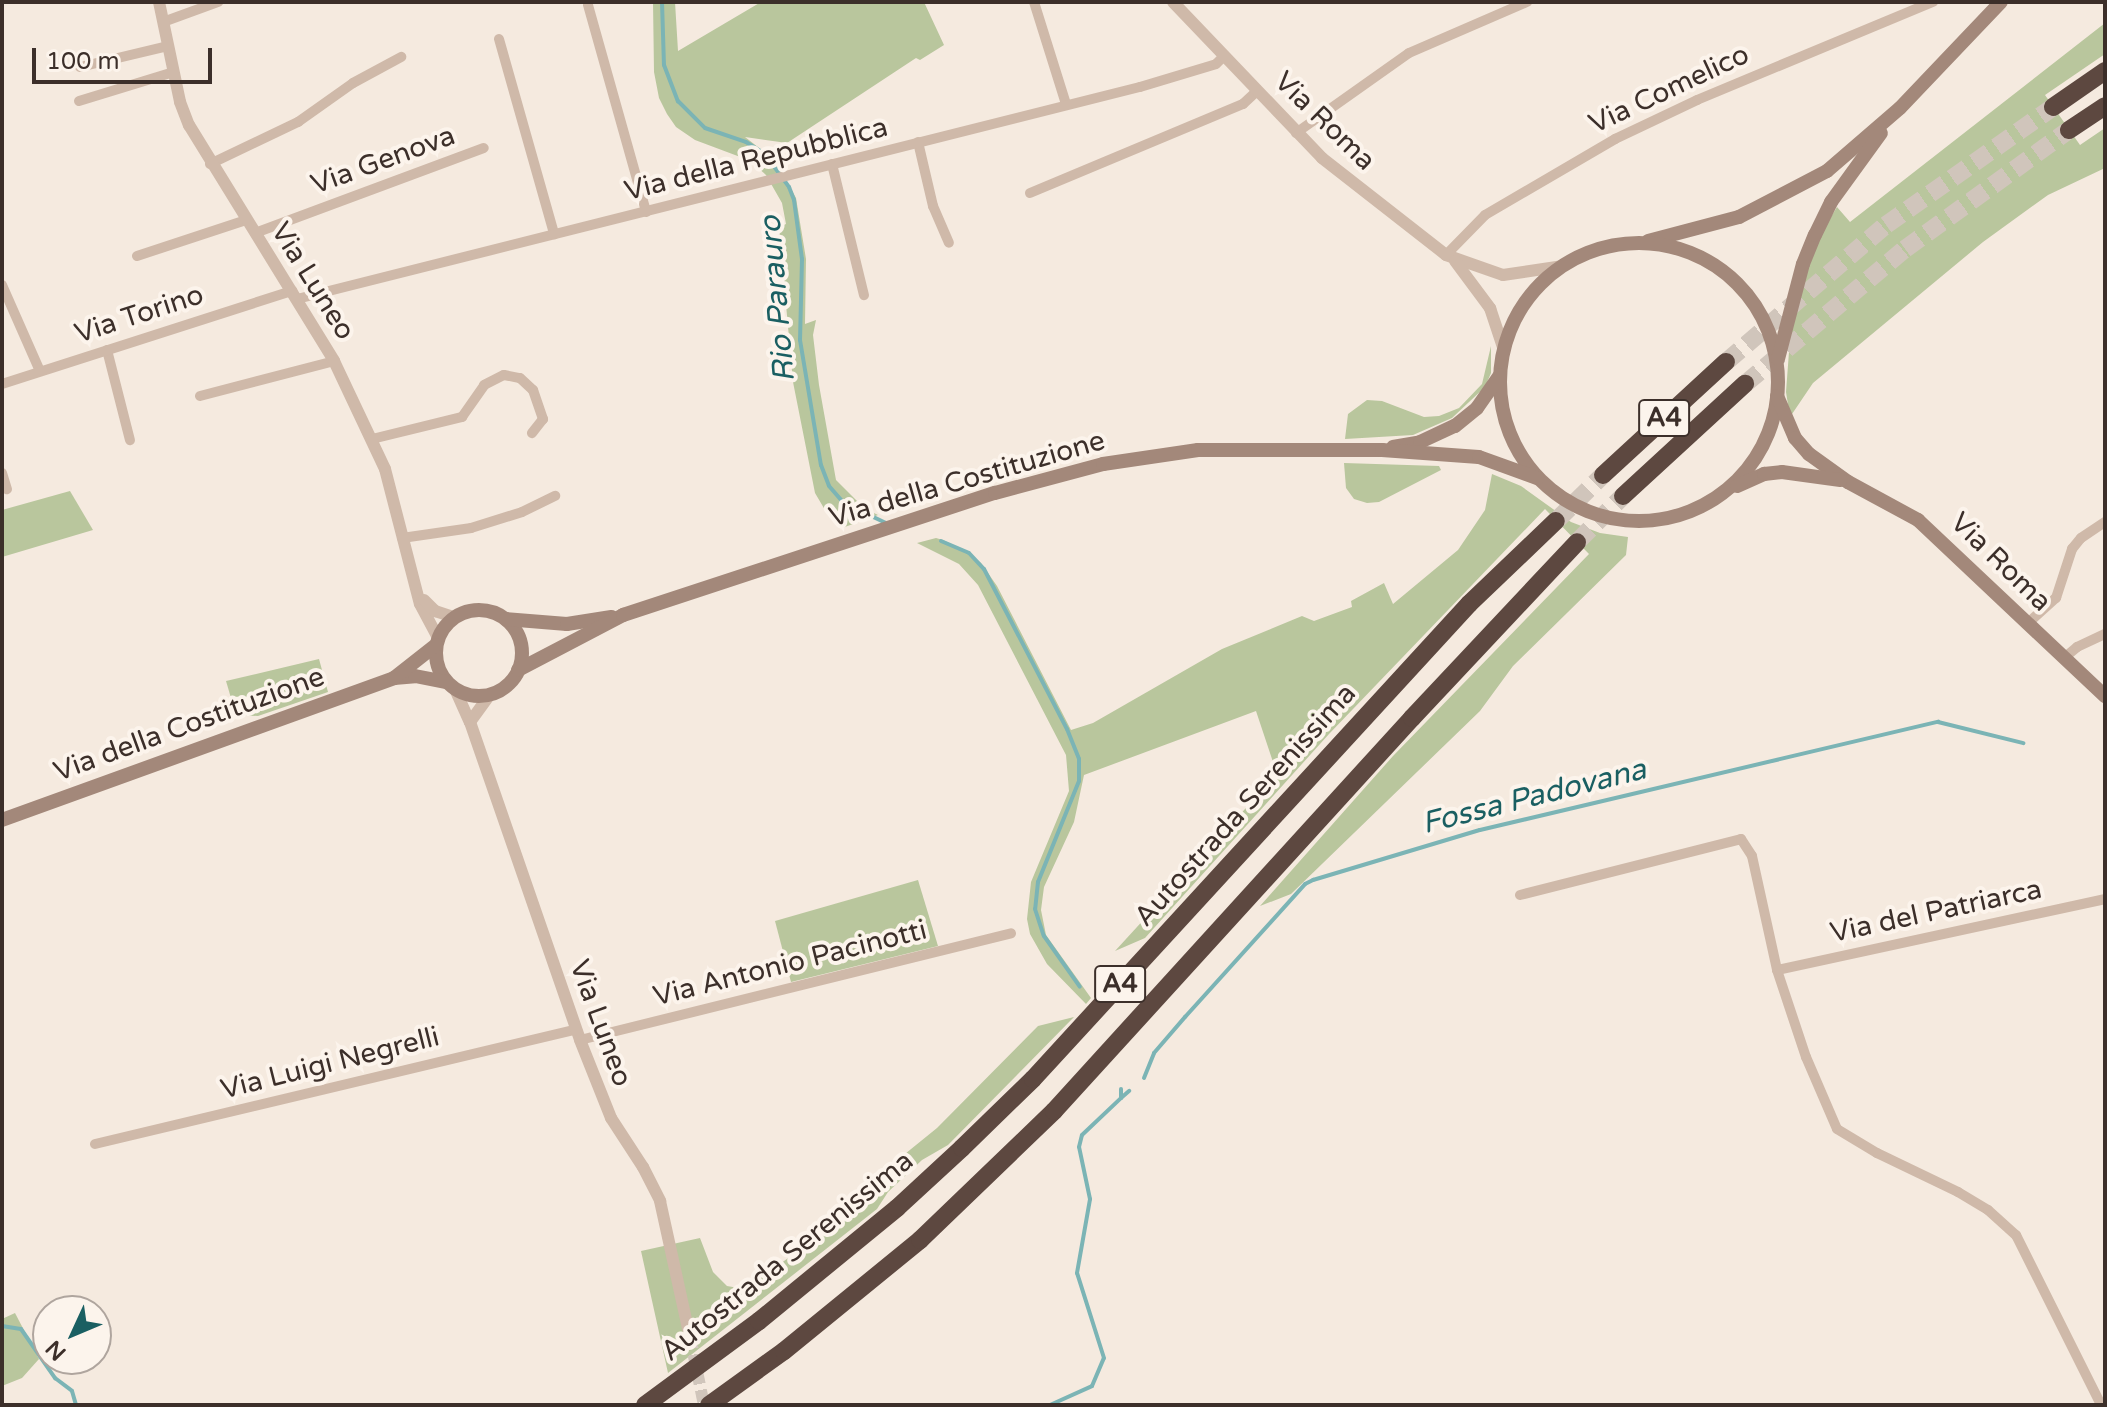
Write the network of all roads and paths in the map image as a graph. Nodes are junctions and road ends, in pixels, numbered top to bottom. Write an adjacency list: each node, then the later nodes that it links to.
1 (159, 2): 9 (street, Via Luneo)
2 (218, 2): 9 (street)
3 (1034, 2): 19 (street)
4 (1173, 2): 13 (street, Via Roma)
5 (1527, 2): 24 (street)
6 (1933, 2): 37 (street, Via Comelico)
7 (2001, 2): 22 (main road)
8 (588, 5): 30 (street)
9 (163, 22): 11 (street, Via Luneo)
10 (499, 39): 33 (street)
11 (168, 46): 14 (street); 16 (street, Via Luneo)
12 (401, 57): 27 (street)
13 (1223, 57): 17 (street, Via Roma); 19 (street, Via della Repubblica)
14 (80, 67)
15 (2105, 71): 21 (highway)
16 (174, 72): 18 (street); 27 (street, Via Luneo)
17 (1256, 92): 24 (street, Via Roma); 29 (street)
18 (79, 101)
19 (1066, 104): 25 (street, Via della Repubblica)
20 (2105, 106): 23 (highway)
21 (2053, 107)
22 (1900, 108): 35 (main road); 46 (main road)
23 (2069, 130)
24 (1296, 133): 37 (street, Via Roma)
25 (918, 142): 28 (street, Via della Repubblica); 34 (street)
26 (484, 148): 32 (street, Via Genova)
27 (210, 164): 31 (street, Via Luneo)
28 (832, 164): 30 (street, Via della Repubblica); 41 (street)
29 (1030, 193)
30 (646, 212): 33 (street, Via della Repubblica)
31 (246, 220): 32 (street, Via Luneo); 36 (street)
32 (255, 233): 40 (street, Via Luneo)
33 (554, 234): 40 (street, Via della Repubblica)
34 (949, 243)
35 (1640, 243): 38 (main road); 46 (main road)
36 (137, 256)
37 (1451, 258): 38 (street); 43 (street)
38 (1563, 266): 43 (main road)
39 (2, 285): 47 (street)
40 (294, 295): 42 (street, Via Torino); 44 (street, Via Luneo)
41 (864, 295)
42 (107, 350): 47 (street, Via Torino); 55 (street)
43 (1504, 350): 48 (main road)
44 (334, 361): 51 (street); 54 (street, Via Luneo)
45 (1726, 362): 58 (highway, A4)
46 (1776, 367): 52 (main road)
47 (40, 371): 49 (street, Via Torino)
48 (1501, 374): 56 (main road); 59 (main road)
49 (2, 384)
50 (1745, 384): 64 (highway, A4)
51 (200, 396)
52 (1777, 396): 60 (main road); 62 (main road)
53 (532, 433): 54 (street)
54 (372, 439): 67 (street, Via Luneo)
55 (130, 440)
56 (1382, 450): 59 (main road); 70 (main road, Via della Costituzione)
57 (2, 473): 61 (street)
58 (1603, 475)
59 (1537, 478): 62 (main road)
60 (1848, 482): 62 (main road); 73 (main road, Via Roma)
61 (7, 489)
62 (1721, 494)
63 (555, 496): 67 (street)
64 (1623, 496)
65 (1556, 521): 91 (highway, Autostrada Serenissima / A4)
66 (2105, 522): 73 (street)
67 (402, 538): 69 (street, Via Luneo)
68 (1577, 542): 92 (highway, A4)
69 (417, 591): 71 (street); 75 (street, Via Luneo)
70 (623, 615): 72 (main road, Via della Costituzione); 77 (main road, Via della Costituzione)
71 (453, 617): 72 (main road); 75 (main road)
72 (506, 619): 77 (main road)
73 (2028, 623): 76 (main road, Via Roma)
74 (2105, 634): 76 (street)
75 (437, 641): 78 (main road, Via della Costituzione); 79 (main road)
76 (2064, 658): 81 (main road, Via Roma)
77 (518, 670): 80 (main road)
78 (394, 678): 79 (main road, Via della Costituzione); 83 (main road, Via della Costituzione)
79 (451, 686): 80 (main road); 82 (street, Via Luneo)
80 (490, 694): 82 (street)
81 (2105, 696)
82 (470, 722): 88 (street, Via Luneo)
83 (2, 820)
84 (1520, 895): 87 (street)
85 (2105, 899): 87 (street, Via del Patriarca)
86 (1011, 933): 88 (street, Via Antonio Pacinotti)
87 (1777, 970): 93 (street)
88 (578, 1034): 89 (street, Via Luigi Negrelli); 90 (street, Via Luneo)
89 (95, 1144)
90 (690, 1337)
91 (645, 1405)
92 (709, 1405)
93 (2101, 1405)

